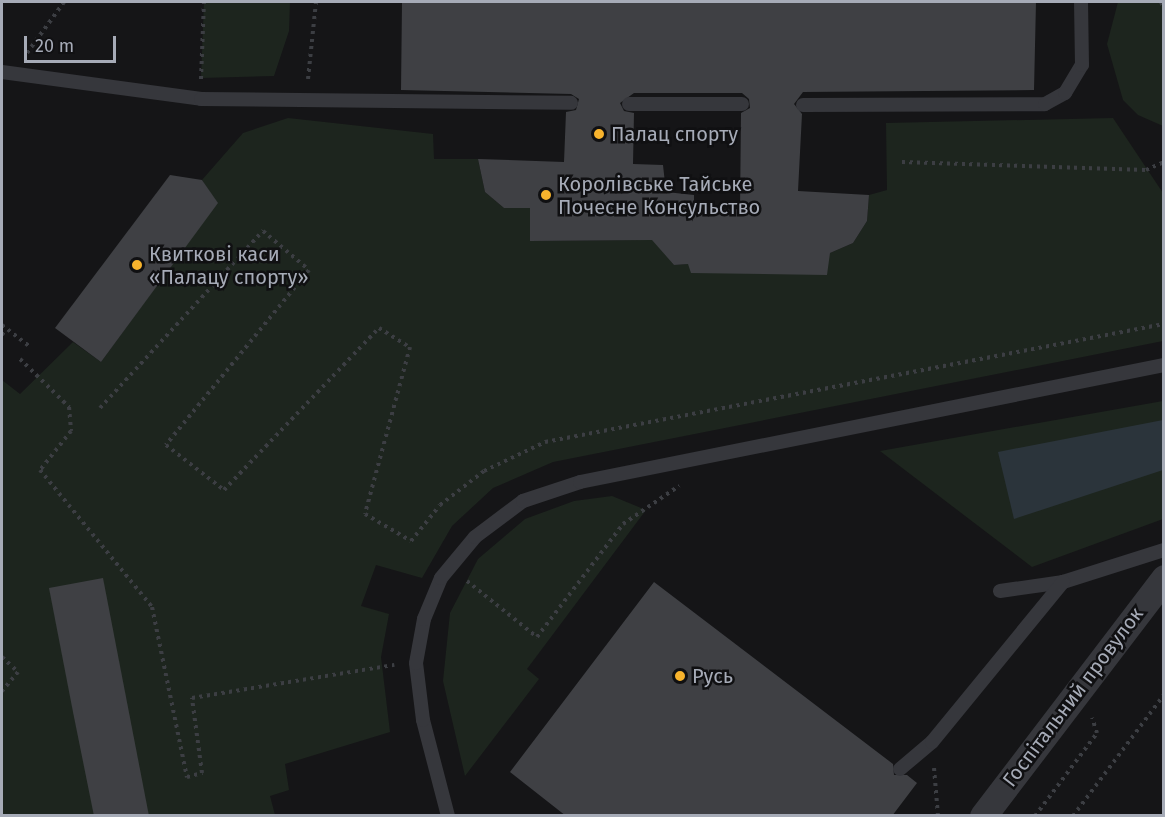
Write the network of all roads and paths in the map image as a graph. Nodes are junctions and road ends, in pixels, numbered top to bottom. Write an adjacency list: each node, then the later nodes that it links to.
1 (64, 2): 7 (path)
2 (204, 2): 8 (path)
3 (316, 2): 9 (path)
4 (1082, 2): 13 (lane)
5 (1161, 2): 6 (path)
6 (1164, 9)
7 (7, 72): 8 (lane)
8 (201, 99): 9 (lane)
9 (305, 100): 10 (lane)
10 (571, 103)
11 (629, 104): 12 (lane)
12 (742, 104)
13 (802, 105)
14 (902, 162): 15 (path)
15 (1164, 162)
16 (1164, 324): 23 (path)
17 (2, 325): 18 (path)
18 (6, 329): 19 (path); 20 (path)
19 (2, 335)
20 (29, 346)
21 (20, 360): 31 (path)
22 (1164, 365): 26 (lane)
23 (100, 408)
24 (680, 486): 26 (path)
25 (1164, 550): 28 (lane)
26 (450, 567): 37 (lane)
27 (1164, 578): 32 (street, Госпітальний провулок)
28 (1063, 582): 29 (lane); 35 (lane)
29 (1000, 591)
30 (2, 657): 33 (path)
31 (372, 668)
32 (1082, 686): 39 (street, Госпітальний провулок); 40 (path)
33 (2, 691)
34 (1164, 695): 41 (path)
35 (932, 742): 36 (lane); 38 (path)
36 (900, 769)
37 (448, 816)
38 (938, 816)
39 (983, 816)
40 (1035, 816)
41 (1073, 816)

